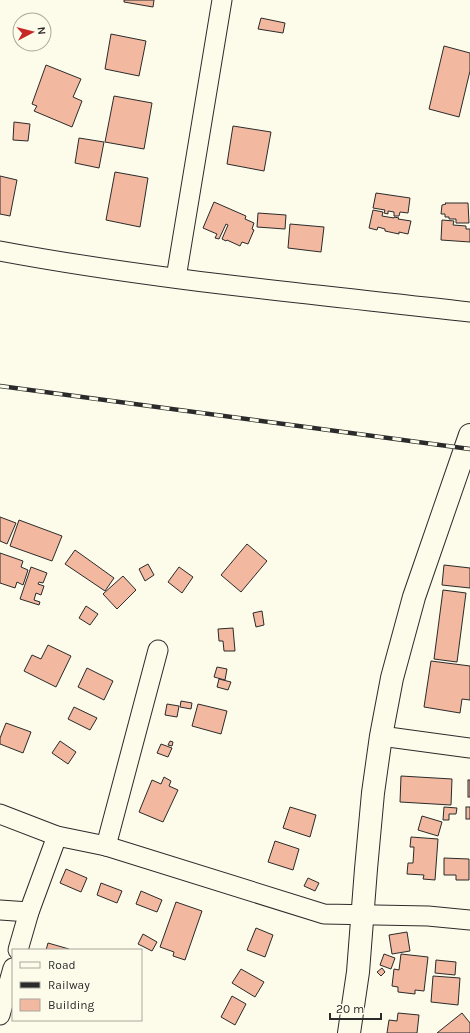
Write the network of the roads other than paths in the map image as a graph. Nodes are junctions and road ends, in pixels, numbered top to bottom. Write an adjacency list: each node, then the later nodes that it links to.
1 (222, 0): 3 (street)
2 (0, 251): 3 (street)
3 (176, 278): 4 (street)
4 (470, 312)
5 (470, 435): 7 (main road)
6 (158, 650): 11 (street)
7 (381, 736): 8 (street); 14 (main road)
8 (470, 748)
9 (0, 814): 10 (street)
10 (57, 836): 11 (street); 13 (street)
11 (106, 846): 14 (street)
12 (0, 910): 13 (street)
13 (28, 912): 16 (street)
14 (362, 914): 15 (street); 19 (main road)
15 (470, 920)
16 (18, 949)
17 (12, 972): 18 (street)
18 (0, 1015)
19 (349, 1033)

